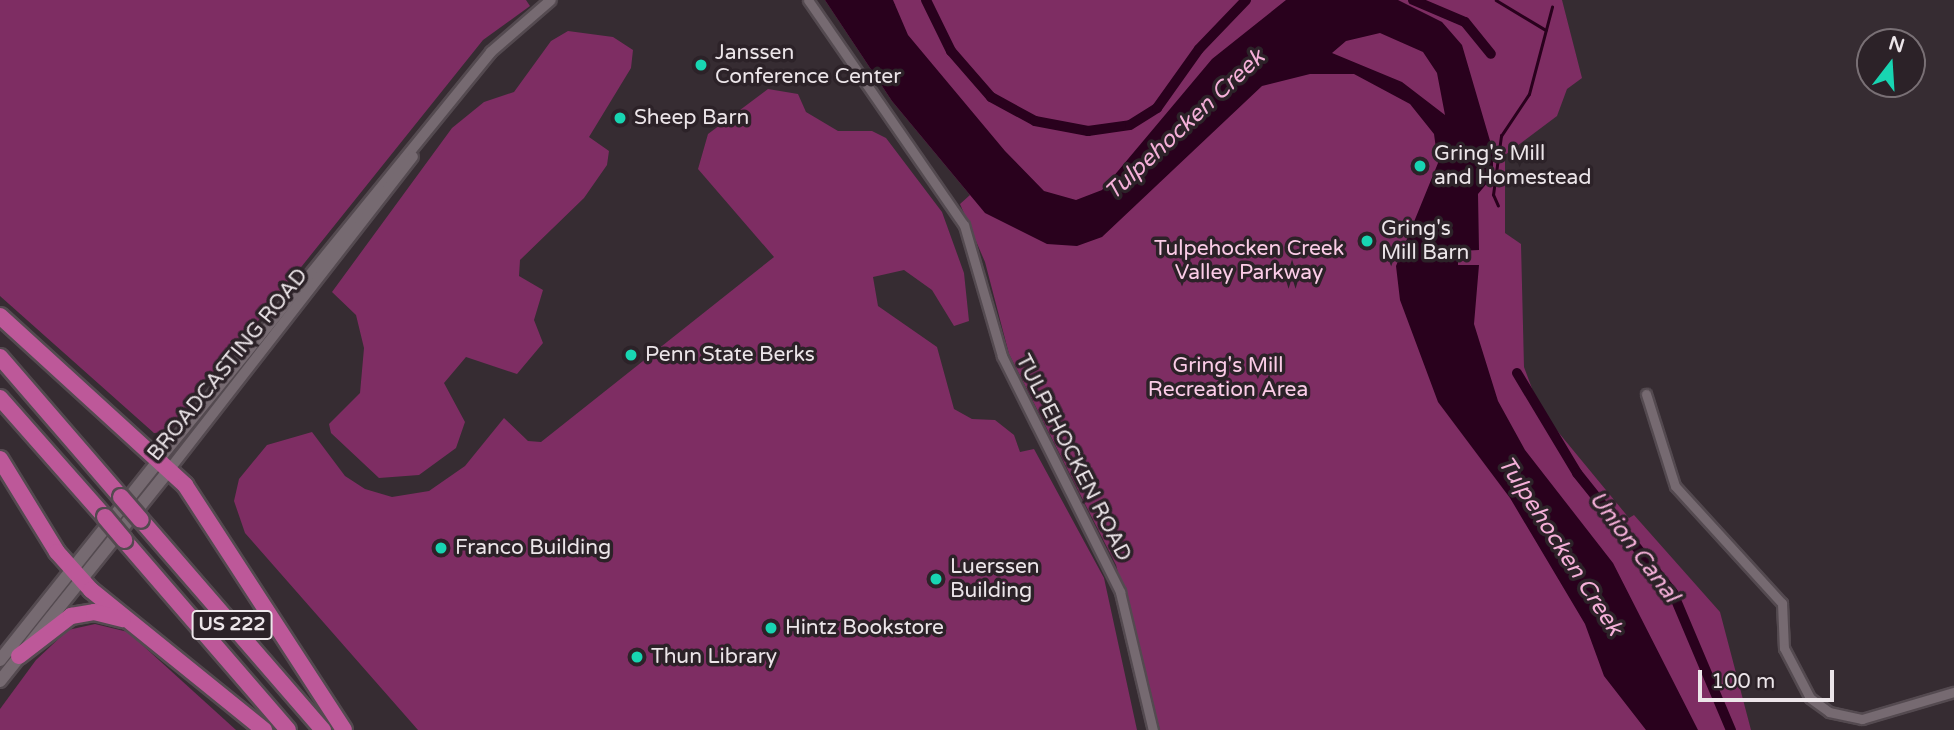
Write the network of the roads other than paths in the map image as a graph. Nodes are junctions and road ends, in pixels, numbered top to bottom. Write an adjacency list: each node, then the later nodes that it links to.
1 (551, 0): 8 (street, BROADCASTING ROAD)
2 (808, 0): 19 (street, TULPEHOCKEN ROAD)
3 (0, 316): 8 (highway)
4 (0, 357): 17 (highway, US 222, bridge)
5 (1646, 394): 14 (street)
6 (0, 398): 16 (highway, US 222, bridge)
7 (0, 459): 9 (highway)
8 (164, 465): 9 (main road, BROADCASTING ROAD); 18 (highway)
9 (77, 574): 10 (highway); 11 (main road, BROADCASTING ROAD); 12 (main road, BROADCASTING ROAD)
10 (137, 625): 11 (highway); 15 (highway)
11 (19, 656): 13 (main road, BROADCASTING ROAD)
12 (0, 660)
13 (0, 681)
14 (1954, 692)
15 (264, 730)
16 (288, 730)
17 (323, 730)
18 (344, 730)
19 (1153, 730)

